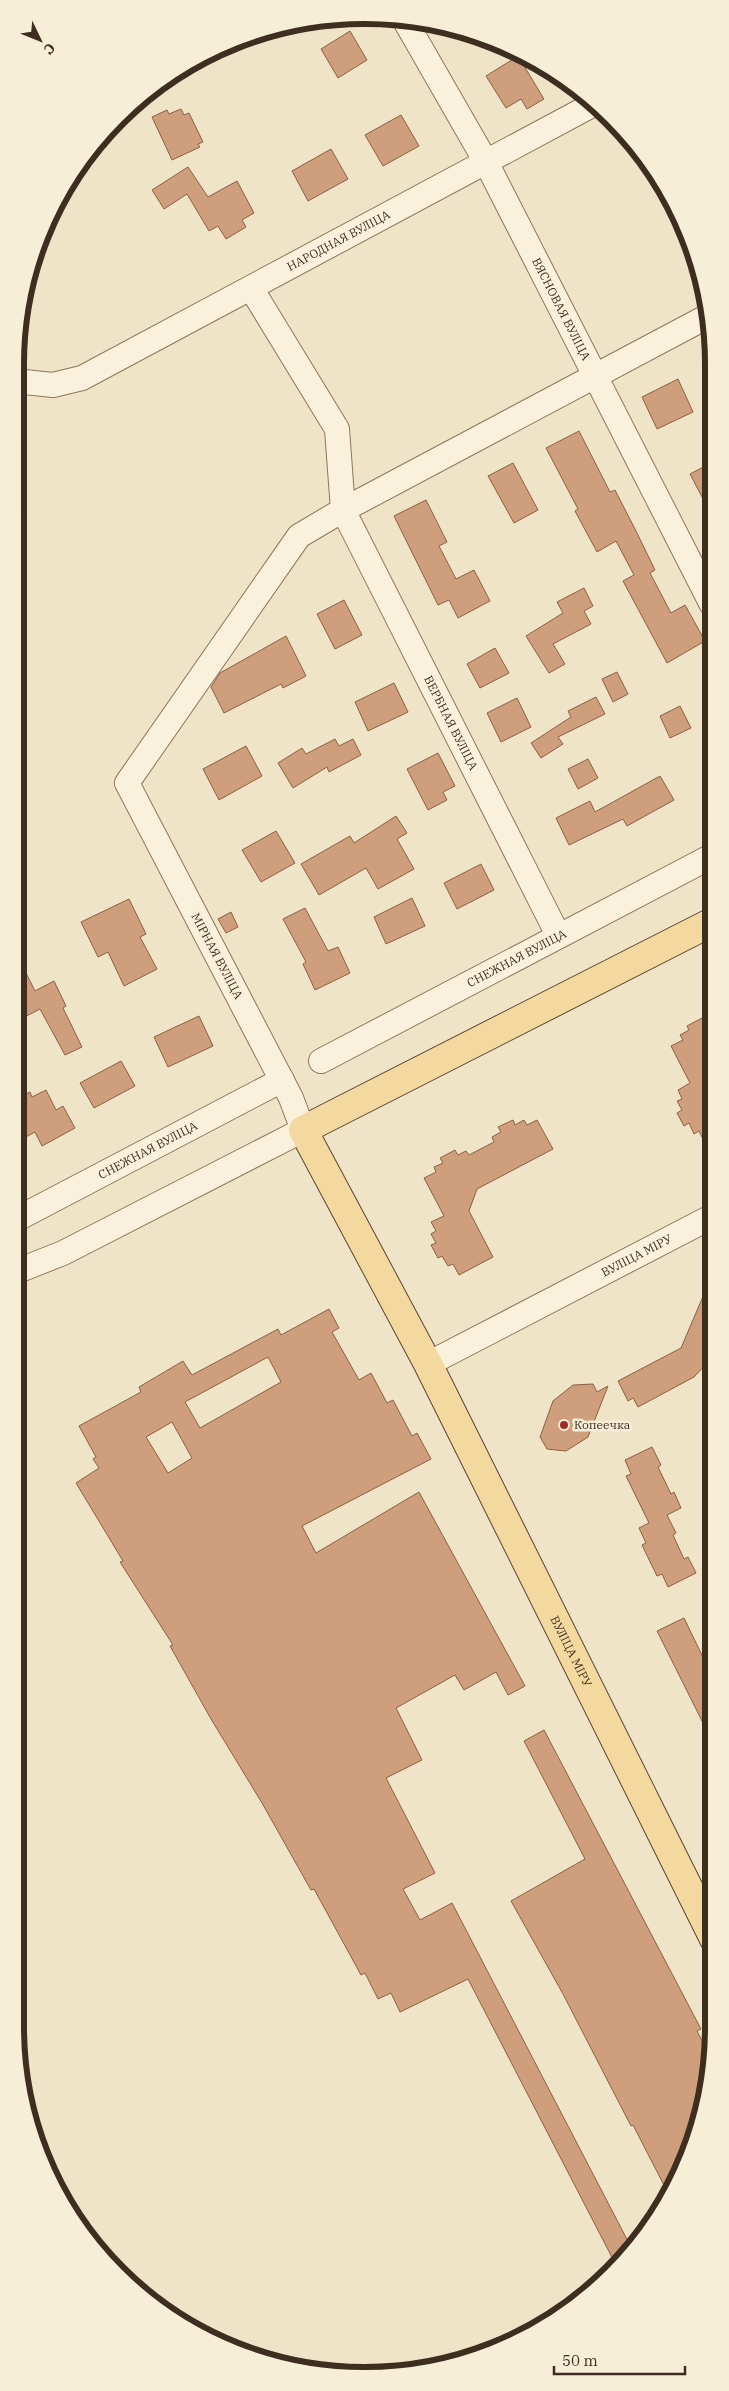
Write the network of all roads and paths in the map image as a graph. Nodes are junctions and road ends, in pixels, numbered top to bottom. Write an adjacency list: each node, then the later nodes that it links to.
1 (409, 27): 3 (street, ВЯСНОВАЯ ВУЛІЦА)
2 (588, 107): 3 (street, НАРОДНАЯ ВУЛІЦА)
3 (486, 162): 4 (street, НАРОДНАЯ ВУЛІЦА); 6 (street, ВЯСНОВАЯ ВУЛІЦА)
4 (250, 288): 7 (street, НАРОДНАЯ ВУЛІЦА); 8 (street)
5 (702, 319): 6 (street)
6 (595, 377): 8 (street); 9 (street, ВЯСНОВАЯ ВУЛІЦА)
7 (24, 382)
8 (343, 510): 12 (street, ВЕРБНАЯ ВУЛІЦА); 14 (street, МІРНАЯ ВУЛІЦА)
9 (705, 589)
10 (705, 860): 12 (street, СНЕЖНАЯ ВУЛІЦА)
11 (705, 926): 15 (main road)
12 (558, 935): 13 (street, СНЕЖНАЯ ВУЛІЦА)
13 (321, 1061)
14 (282, 1080): 15 (street, МІРНАЯ ВУЛІЦА); 16 (street, СНЕЖНАЯ ВУЛІЦА)
15 (303, 1130): 18 (street); 19 (main road, ВУЛІЦА МІРУ)
16 (24, 1215)
17 (705, 1220): 19 (street, ВУЛІЦА МІРУ)
18 (24, 1268)
19 (428, 1364): 20 (main road, ВУЛІЦА МІРУ)
20 (705, 1921)

